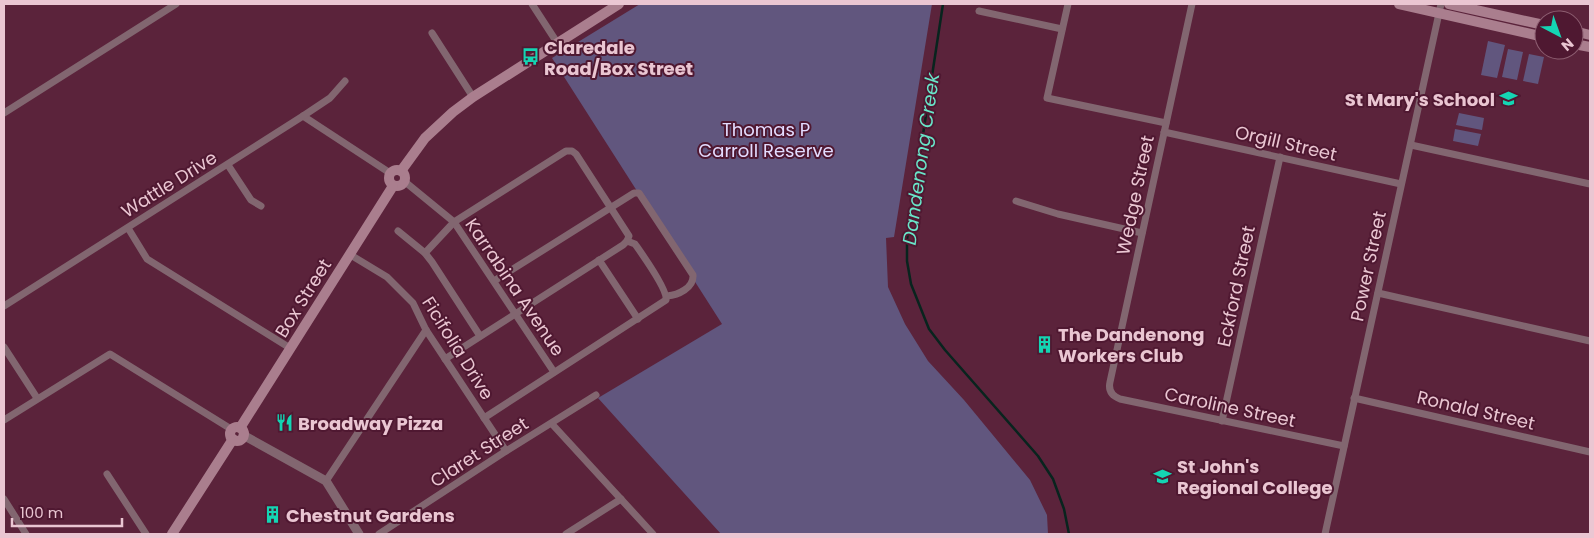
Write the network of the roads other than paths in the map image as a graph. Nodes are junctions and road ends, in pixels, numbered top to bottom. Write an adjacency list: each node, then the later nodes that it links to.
1 (176, 4): 17 (street)
2 (532, 4): 14 (street)
3 (620, 4): 14 (main road)
4 (1068, 4): 11 (street)
5 (1192, 4): 19 (street, Wedge Street)
6 (1399, 4): 8 (main road)
7 (1449, 4): 10 (main road)
8 (1440, 8): 13 (main road); 21 (street, Power Street)
9 (980, 11): 11 (street)
10 (1534, 23)
11 (1062, 29): 19 (street)
12 (432, 32): 16 (street)
13 (1534, 34)
14 (558, 44): 16 (main road)
15 (344, 81): 18 (street, Wattle Drive)
16 (473, 97): 24 (main road)
17 (4, 113)
18 (304, 116): 23 (street, Wattle Drive); 24 (street, Karrabina Avenue)
19 (1166, 123): 20 (street, Wedge Street)
20 (1164, 132): 22 (street, Orgill Street); 33 (street, Wedge Street)
21 (1410, 145): 25 (street, Power Street); 26 (street)
22 (1280, 157): 25 (street, Orgill Street); 57 (street, Eckford Street)
23 (228, 165): 28 (street); 31 (street, Wattle Drive)
24 (398, 175): 30 (street, Karrabina Avenue); 36 (main road, Box Street)
25 (1401, 184): 39 (street, Power Street)
26 (1590, 184)
27 (1016, 201): 33 (street)
28 (261, 206)
29 (611, 208): 30 (street); 34 (street); 38 (street); 40 (street)
30 (454, 222): 35 (street); 38 (street, Karrabina Avenue)
31 (128, 228): 41 (street, Wattle Drive); 48 (street)
32 (398, 230): 35 (street)
33 (1142, 233): 51 (street, Wedge Street)
34 (628, 241): 37 (street); 40 (street)
35 (425, 253): 45 (street)
36 (349, 254): 44 (street, Ficifolia Drive); 48 (main road, Box Street)
37 (600, 260): 42 (street); 43 (street)
38 (494, 281): 42 (street, Karrabina Avenue)
39 (1378, 293): 46 (street); 54 (street, Power Street)
40 (667, 296): 43 (street)
41 (4, 306)
42 (515, 313): 45 (street); 50 (street, Karrabina Avenue)
43 (638, 319): 50 (street)
44 (426, 330): 49 (street, Ficifolia Drive); 64 (street)
45 (480, 336): 49 (street)
46 (1590, 341)
47 (4, 347): 53 (street)
48 (290, 348): 59 (main road, Box Street)
49 (445, 359): 55 (street, Ficifolia Drive)
50 (554, 372): 55 (street)
51 (1111, 393): 57 (street, Caroline Street)
52 (596, 395): 58 (street, Claret Street)
53 (37, 398): 56 (street); 59 (street)
54 (1354, 398): 60 (street, Power Street); 62 (street, Ronald Street)
55 (484, 418): 61 (street, Ficifolia Drive)
56 (4, 420)
57 (1222, 421): 60 (street, Caroline Street)
58 (552, 424): 61 (street, Claret Street); 66 (street)
59 (237, 433): 64 (street); 69 (main road, Box Street)
60 (1344, 446): 74 (street, Power Street)
61 (506, 451): 71 (street, Claret Street)
62 (1590, 452)
63 (107, 474): 68 (street)
64 (326, 482): 70 (street)
65 (4, 499): 67 (street)
66 (621, 499): 72 (street); 73 (street)
67 (26, 534)
68 (146, 534)
69 (172, 534)
70 (359, 534)
71 (379, 534)
72 (566, 534)
73 (653, 534)
74 (1325, 534)

